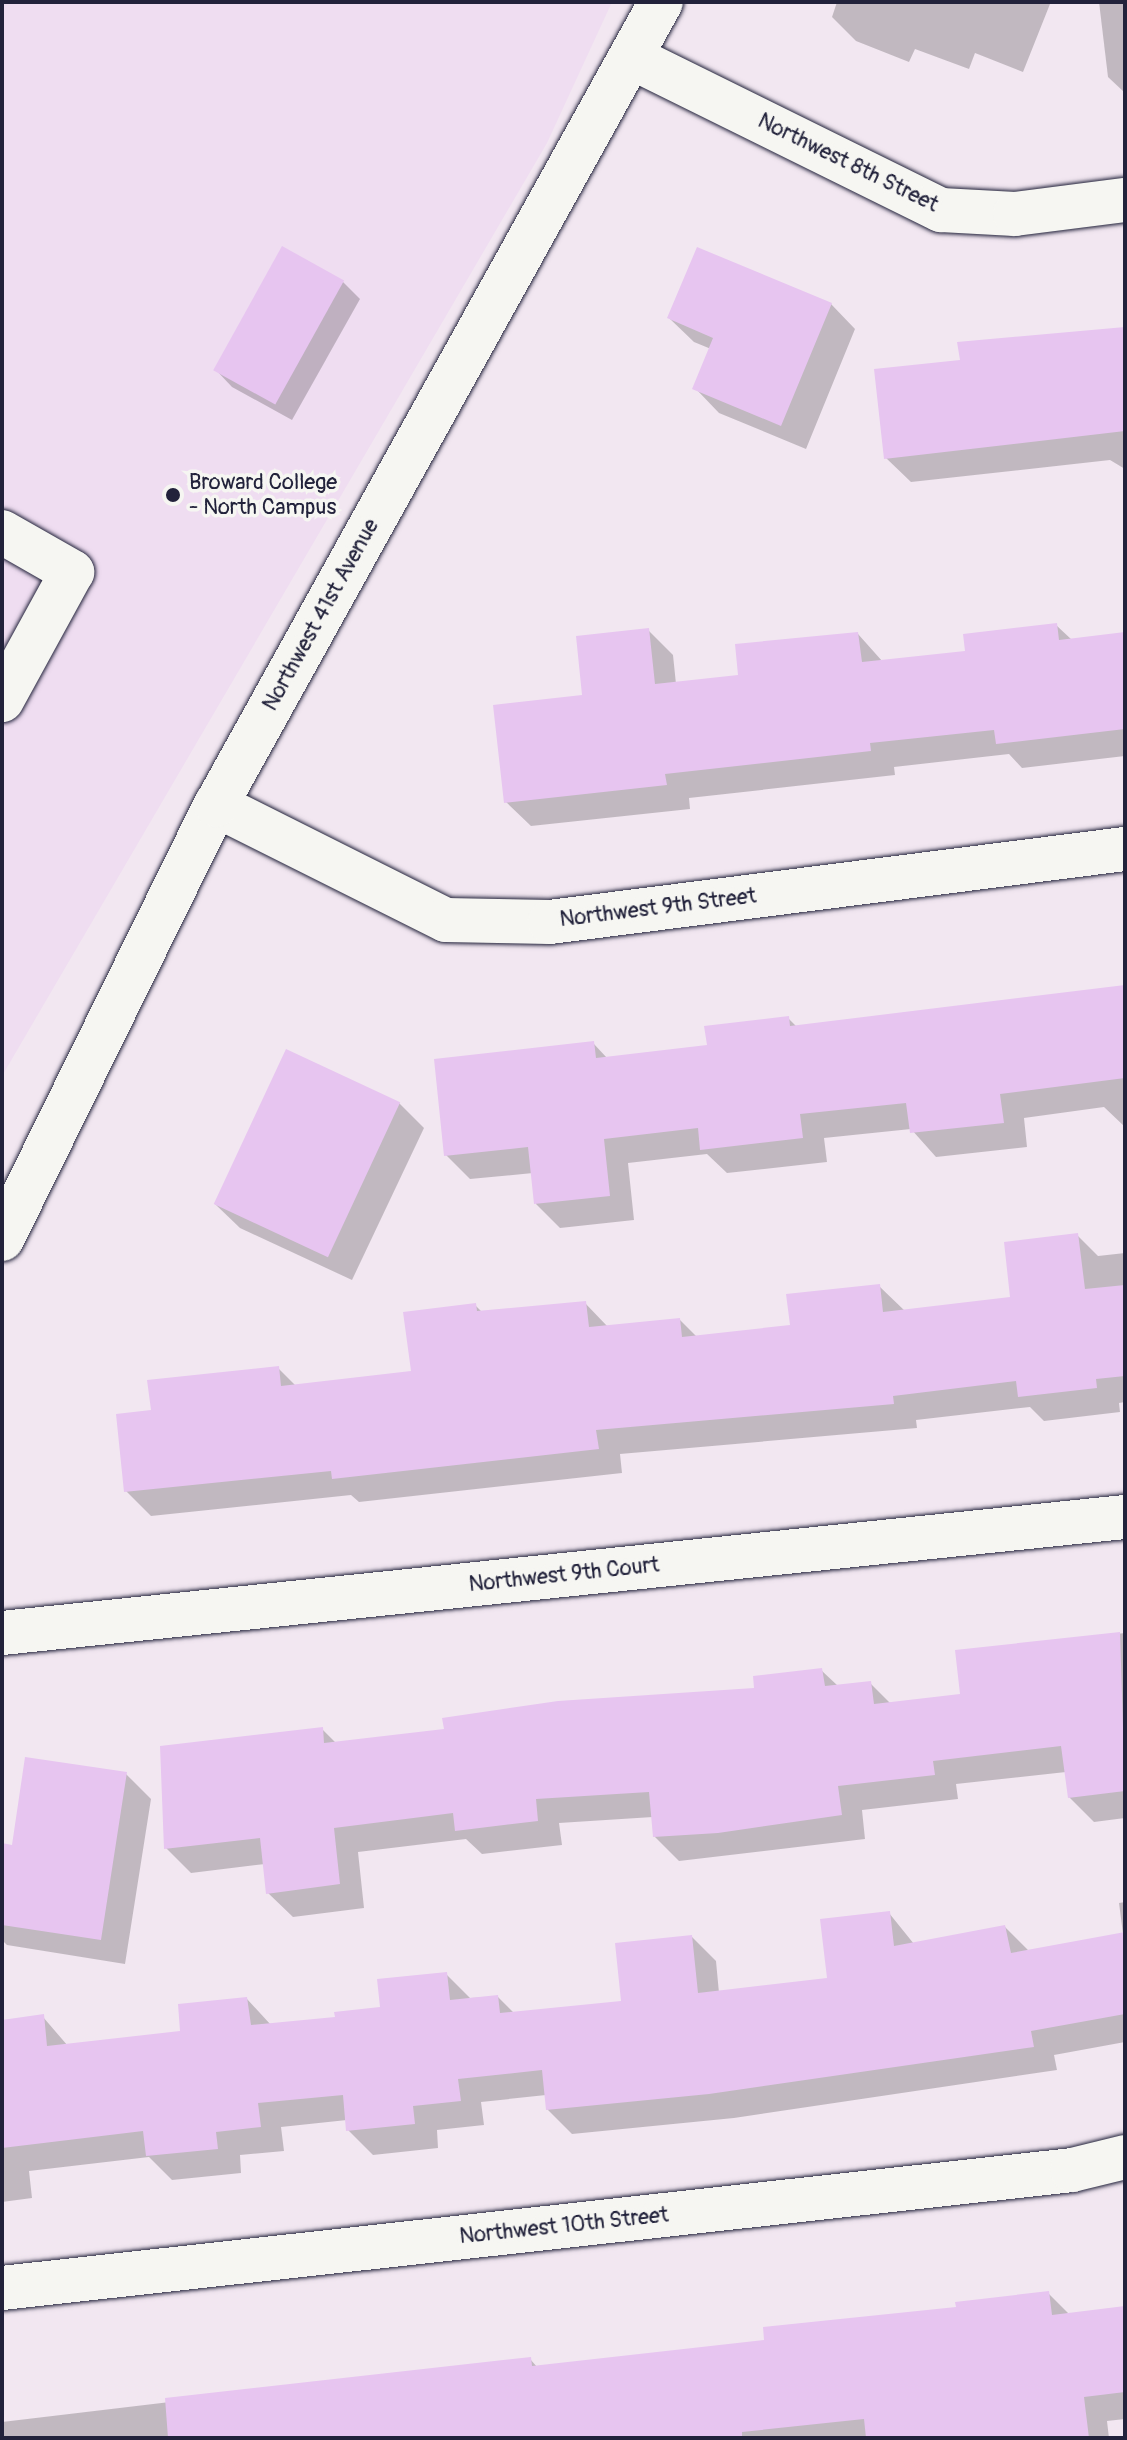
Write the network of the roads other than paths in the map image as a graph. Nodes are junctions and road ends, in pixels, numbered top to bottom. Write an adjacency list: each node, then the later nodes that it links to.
1 (661, 2): 2 (street, Northwest 41st Avenue)
2 (631, 57): 3 (street, Northwest 8th Street); 6 (street, Northwest 41st Avenue)
3 (1125, 200)
4 (2, 532): 5 (street)
5 (2, 700)
6 (216, 805): 7 (street, Northwest 9th Street); 8 (street, Northwest 41st Avenue)
7 (1125, 849)
8 (2, 1239)
9 (1125, 1517): 10 (street, Northwest 9th Court)
10 (2, 1633)
11 (1125, 2157): 12 (street, Northwest 10th Street)
12 (2, 2288)

